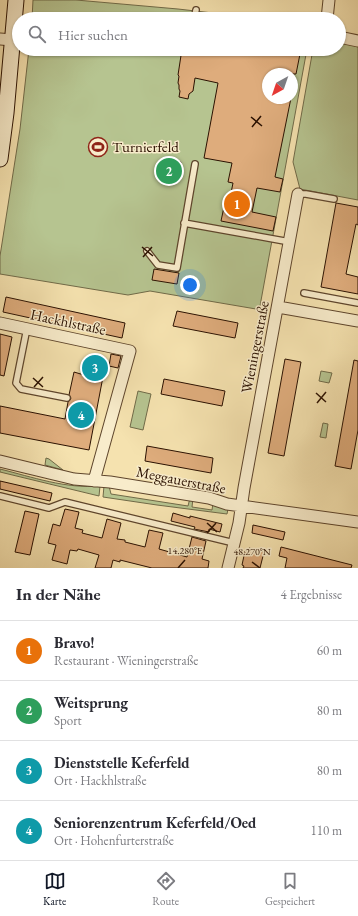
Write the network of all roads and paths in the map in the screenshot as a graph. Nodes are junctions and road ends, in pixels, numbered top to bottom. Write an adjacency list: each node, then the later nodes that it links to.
1 (16, 0): 3 (main road)
2 (329, 0): 4 (street)
3 (13, 12)
4 (328, 12)
5 (12, 16): 6 (main road)
6 (6, 39): 9 (main road)
7 (346, 39): 8 (street)
8 (358, 42)
9 (0, 159)
10 (195, 164): 13 (lane)
11 (298, 194): 12 (lane); 14 (street, Wieningerstraße)
12 (334, 199)
13 (184, 223): 14 (lane); 15 (lane)
14 (290, 242): 18 (street, Wieningerstraße)
15 (147, 251)
16 (304, 293): 17 (lane)
17 (358, 302)
18 (278, 307): 19 (street); 26 (street, Wieningerstraße)
19 (358, 321)
20 (0, 323): 21 (street, Hackhlstraße)
21 (27, 328): 22 (lane); 24 (street, Hackhlstraße)
22 (67, 398)
23 (0, 461): 24 (street, Meggauerstraße)
24 (94, 481): 26 (street, Meggauerstraße)
25 (0, 496): 28 (lane)
26 (242, 506): 27 (street, Meggauerstraße); 28 (street, Wieningerstraße)
27 (358, 522)
28 (235, 543): 29 (street, Wieningerstraße)
29 (228, 568)

